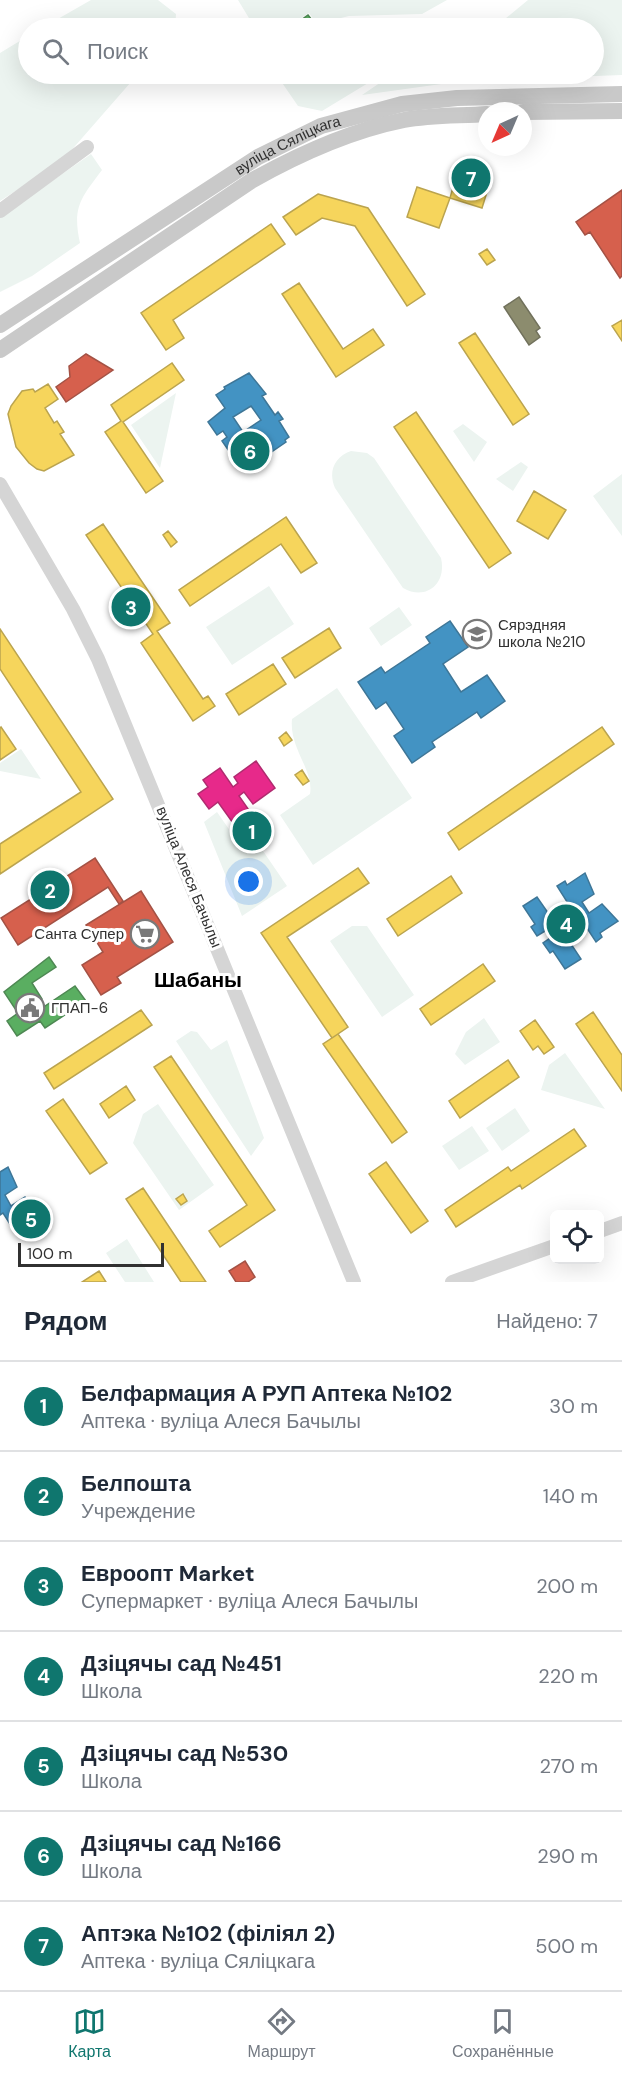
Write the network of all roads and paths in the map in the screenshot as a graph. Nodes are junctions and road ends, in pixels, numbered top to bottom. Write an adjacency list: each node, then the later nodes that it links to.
1 (622, 94): 7 (main road, вуліца Сяліцкага)
2 (622, 111): 3 (main road)
3 (532, 112)
4 (478, 115): 8 (main road, вуліца Сяліцкага)
5 (87, 147): 6 (street)
6 (0, 211)
7 (0, 326)
8 (0, 350)
9 (0, 484): 13 (street, вуліца Алеся Бачылы)
10 (622, 1223): 11 (street)
11 (604, 1230)
12 (550, 1248): 14 (street)
13 (354, 1282)
14 (452, 1282)

